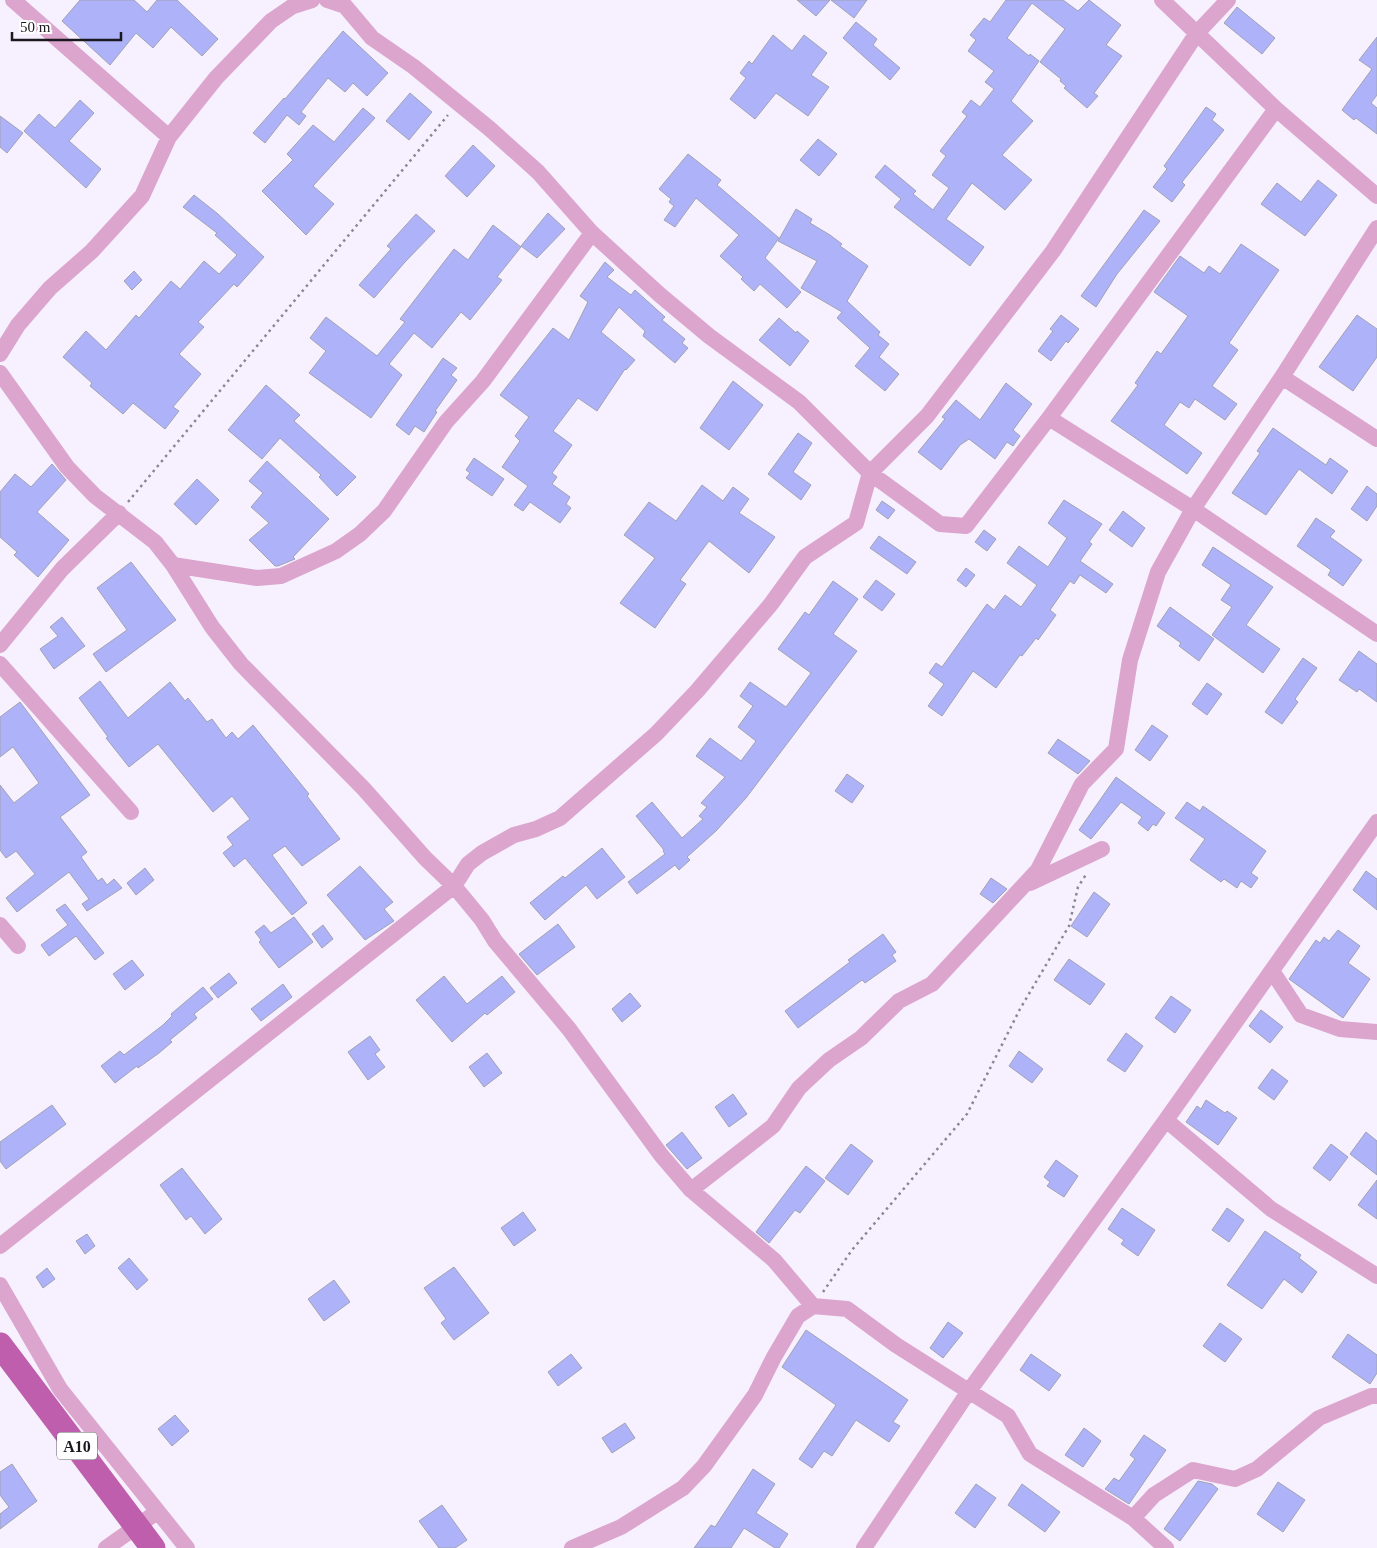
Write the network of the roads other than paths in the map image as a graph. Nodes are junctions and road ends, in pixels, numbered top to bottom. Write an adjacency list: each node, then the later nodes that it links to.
1 (12, 0): 9 (street)
2 (312, 0): 9 (street)
3 (327, 0): 6 (street)
4 (1162, 0): 7 (street)
5 (1228, 0): 7 (street)
6 (348, 3): 12 (street)
7 (1197, 33): 8 (street); 18 (street)
8 (1276, 109): 10 (street); 16 (street)
9 (169, 137): 13 (street)
10 (1377, 196)
11 (1377, 228): 15 (street)
12 (592, 233): 18 (street); 21 (street)
13 (0, 354)
14 (0, 373): 20 (street)
15 (1282, 378): 17 (street); 19 (street)
16 (1049, 418): 18 (street); 19 (street)
17 (1377, 439)
18 (870, 473): 28 (street)
19 (1193, 509): 22 (street); 29 (street)
20 (119, 513): 21 (street); 23 (street)
21 (173, 565): 28 (street)
22 (1377, 634)
23 (0, 645)
24 (0, 664): 25 (street)
25 (131, 812)
26 (1377, 822): 32 (street)
27 (1102, 849): 29 (street)
28 (454, 886): 35 (street); 36 (street)
29 (1024, 886): 35 (street)
30 (0, 925): 31 (street)
31 (18, 946)
32 (1272, 971): 33 (street); 34 (street)
33 (1377, 1032)
34 (1166, 1120): 37 (street); 41 (street)
35 (691, 1190): 39 (street)
36 (0, 1246)
37 (1377, 1276)
38 (0, 1286): 43 (street)
39 (812, 1306): 41 (street); 46 (street)
40 (0, 1345): 45 (main road, A10)
41 (969, 1391): 44 (street); 52 (street)
42 (1377, 1396): 44 (street)
43 (157, 1512): 45 (street); 49 (street)
44 (1133, 1518): 53 (street)
45 (137, 1526): 47 (street); 48 (main road, A10)
46 (588, 1541): 50 (street); 51 (street)
47 (106, 1548)
48 (153, 1548)
49 (187, 1548)
50 (572, 1548)
51 (604, 1548)
52 (864, 1548)
53 (1166, 1548)

